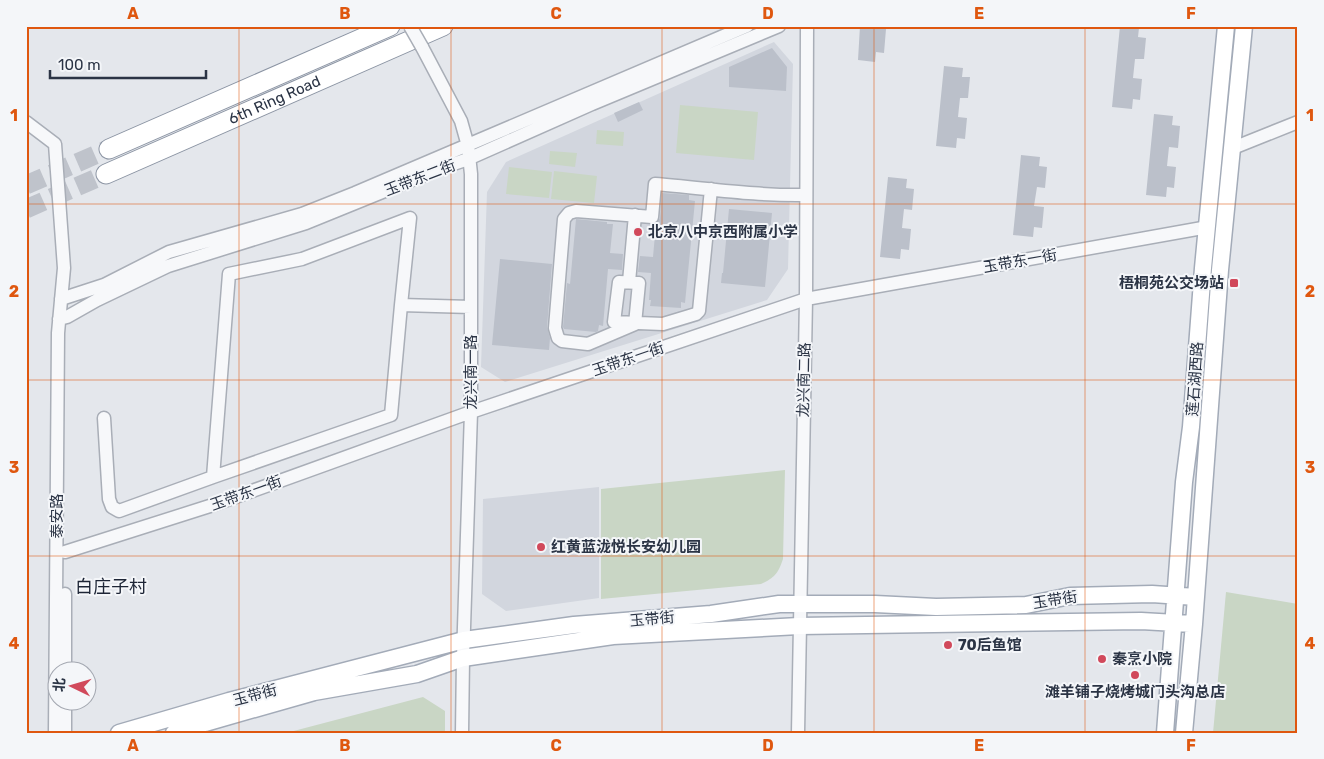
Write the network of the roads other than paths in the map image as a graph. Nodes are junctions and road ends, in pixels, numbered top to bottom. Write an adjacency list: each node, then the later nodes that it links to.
1 (390, 26): 13 (highway, 6th Ring Road)
2 (410, 26): 11 (street, 龙兴南一路, bridge)
3 (443, 26): 15 (highway, 6th Ring Road)
4 (747, 26): 11 (street, 玉带东二街)
5 (778, 26): 14 (street, 玉带东二街)
6 (807, 26): 17 (street, 龙兴南二路)
7 (1226, 26): 19 (main road, 莲石湖西路)
8 (1244, 26): 12 (main road, 莲石湖西路)
9 (26, 122): 21 (street, 泰安路)
10 (1298, 122): 12 (street)
11 (468, 146): 14 (street, 龙兴南一路); 21 (street, 玉带东二街)
12 (1233, 148): 32 (main road, 莲石湖西路)
13 (109, 149)
14 (468, 159): 24 (street, 龙兴南一路); 25 (street, 玉带东二街)
15 (106, 174)
16 (711, 189): 17 (street); 18 (street); 26 (street)
17 (806, 195): 22 (street, 龙兴南二路)
18 (635, 216): 20 (street); 26 (street)
19 (1208, 227): 22 (street, 玉带东一街); 31 (main road, 莲石湖西路)
20 (629, 282): 26 (street); 26 (street)
21 (61, 299): 25 (street, 泰安路)
22 (806, 299): 27 (street, 玉带东一街); 33 (street, 龙兴南二路)
23 (401, 305): 24 (street); 29 (street); 29 (street)
24 (471, 307): 27 (street, 龙兴南一路)
25 (63, 318): 30 (street, 泰安路); 41 (street, 泰安路)
26 (635, 324)
27 (471, 412): 30 (street, 玉带东一街); 37 (street, 龙兴南一路)
28 (104, 418): 29 (street)
29 (213, 477)
30 (65, 552): 39 (street, 泰安路)
31 (1176, 596): 32 (main road, 玉带街); 33 (main road, 玉带街); 34 (main road, 莲石湖西路)
32 (1196, 597): 35 (main road, 莲石湖西路)
33 (800, 604): 36 (street, 龙兴南二路); 37 (main road, 玉带街)
34 (1174, 622): 35 (main road, 玉带街); 36 (main road, 玉带街); 47 (main road, 莲石湖西路)
35 (1194, 624): 48 (main road, 莲石湖西路)
36 (799, 626): 38 (main road, 玉带街); 46 (street, 龙兴南二路)
37 (464, 640): 38 (street, 龙兴南一路); 43 (main road, 玉带街)
38 (463, 658): 44 (main road, 玉带街); 45 (street, 龙兴南一路)
39 (65, 662)
40 (65, 712): 42 (street)
41 (55, 733)
42 (65, 733)
43 (119, 733)
44 (174, 733)
45 (462, 733)
46 (798, 733)
47 (1165, 733)
48 (1184, 733)

